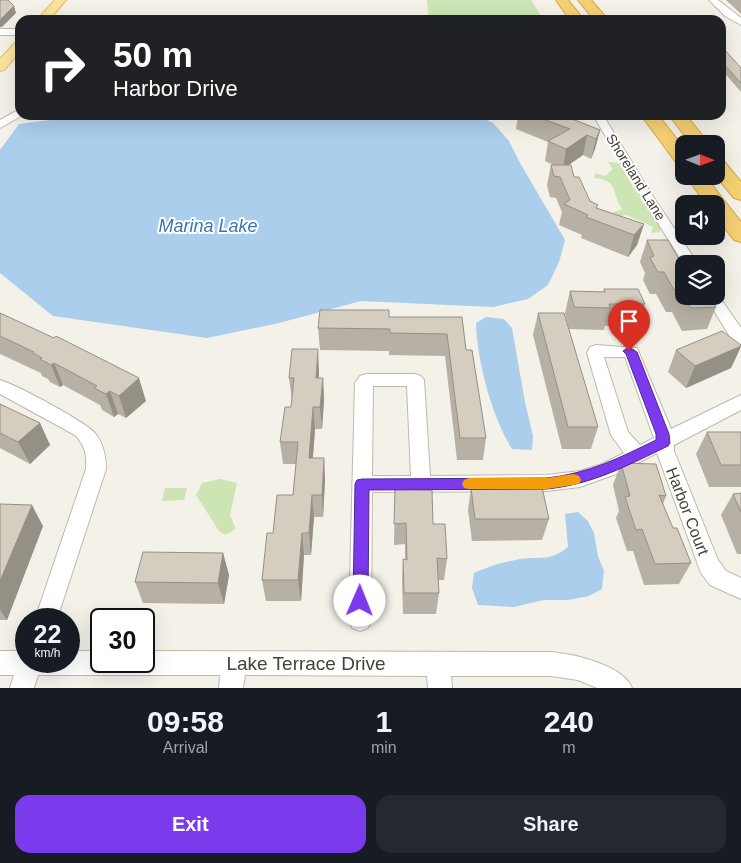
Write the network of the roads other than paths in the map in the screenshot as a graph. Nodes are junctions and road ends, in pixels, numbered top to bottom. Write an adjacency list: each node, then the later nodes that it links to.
1 (61, 0): 5 (main road)
2 (562, 0): 6 (highway)
3 (585, 0): 7 (highway)
4 (713, 0): 8 (street)
5 (48, 15)
6 (573, 15)
7 (598, 15)
8 (741, 22)
9 (0, 32): 10 (street)
10 (15, 32)
11 (15, 50): 12 (main road)
12 (0, 67)
13 (15, 115): 17 (street)
14 (601, 120): 24 (street, Shoreland Lane)
15 (653, 120): 19 (highway)
16 (681, 120): 18 (highway)
17 (0, 125)
18 (693, 135)
19 (675, 149)
20 (725, 175): 22 (highway)
21 (702, 185): 23 (highway)
22 (741, 194)
23 (741, 236)
24 (685, 255)
25 (718, 305): 26 (street)
26 (741, 341)
27 (0, 386): 34 (street)
28 (741, 402): 29 (street)
29 (663, 443): 30 (street); 30 (street, Harbor Court); 33 (street, Harbor Court)
30 (637, 456): 32 (street)
31 (362, 484): 32 (street); 32 (street); 35 (street)
32 (421, 484)
33 (732, 585)
34 (50, 608)
35 (360, 620)
36 (80, 662): 39 (street, Lake Terrace Drive)
37 (0, 663): 38 (street, Lake Terrace Drive)
38 (15, 663)
39 (234, 663): 40 (street, Lake Terrace Drive); 44 (street)
40 (438, 664): 42 (street, Lake Terrace Drive); 45 (street)
41 (27, 673): 43 (street)
42 (614, 685)
43 (22, 688)
44 (231, 688)
45 (440, 688)

